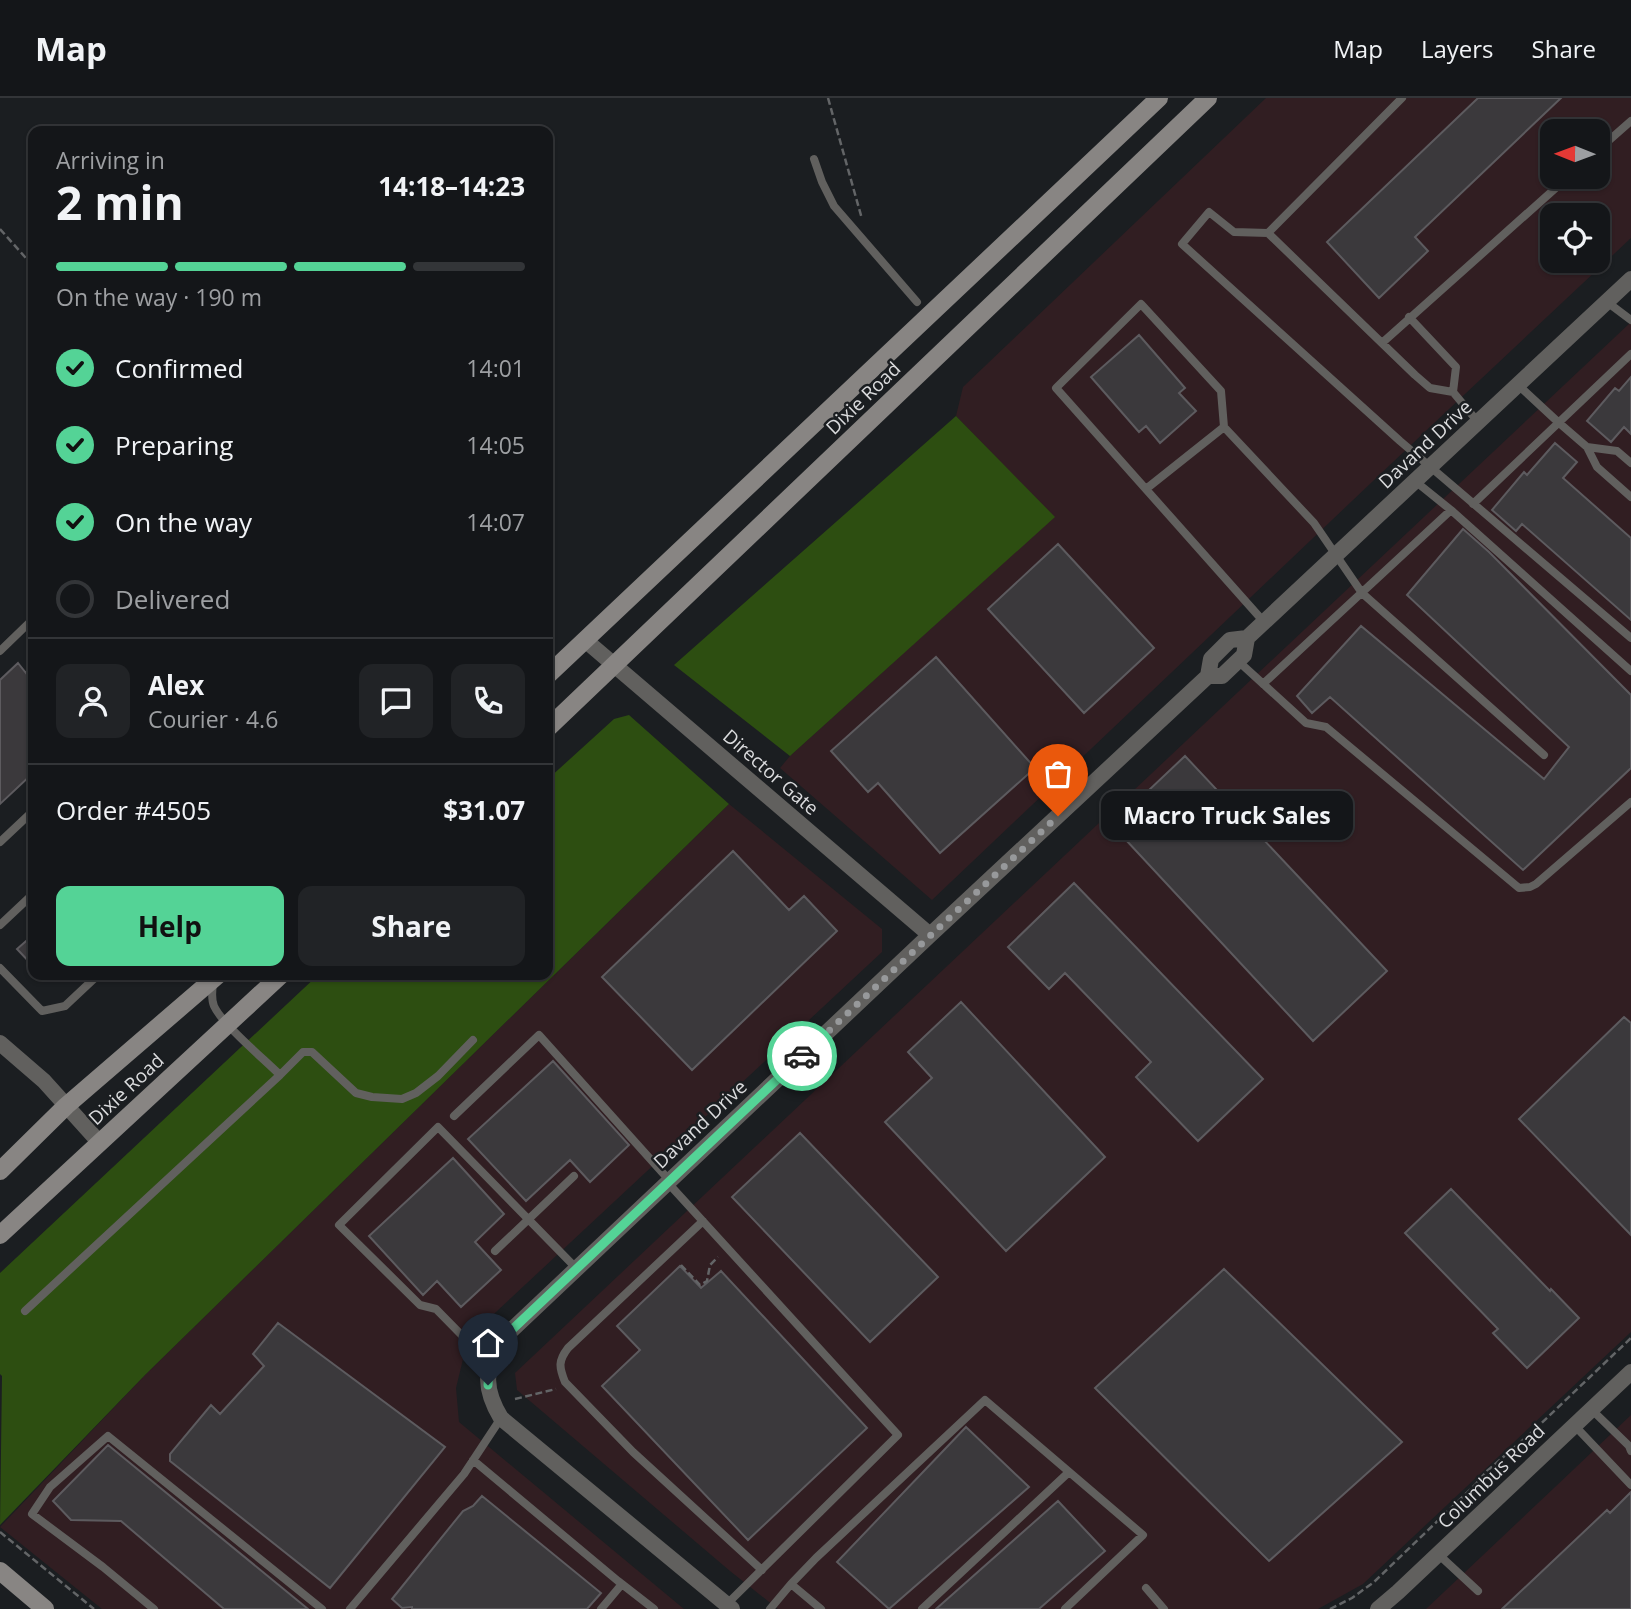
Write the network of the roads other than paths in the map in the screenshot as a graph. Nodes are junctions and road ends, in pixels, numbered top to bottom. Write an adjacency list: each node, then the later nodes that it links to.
1 (1159, 98): 35 (main road, Dixie Road)
2 (1208, 98): 38 (main road, Dixie Road)
3 (1402, 98): 8 (lane)
4 (1631, 121): 5 (lane)
5 (1610, 139)
6 (814, 159): 10 (lane)
7 (1554, 189): 12 (lane)
8 (1268, 233): 14 (lane); 23 (lane)
9 (1630, 282): 11 (street, Davand Drive)
10 (917, 302)
11 (1606, 302): 13 (lane); 16 (street, Davand Drive)
12 (1409, 317): 14 (lane); 17 (lane)
13 (1631, 320)
14 (1382, 343): 17 (lane)
15 (1631, 354): 19 (lane)
16 (1518, 385): 18 (street, Davand Drive); 19 (lane)
17 (1453, 392): 18 (lane)
18 (1478, 422): 23 (street, Davand Drive)
19 (1558, 422): 21 (lane); 27 (lane)
20 (1224, 426): 25 (lane); 25 (lane); 29 (lane)
21 (1587, 447): 22 (lane); 26 (lane)
22 (1631, 463)
23 (1430, 467): 24 (street, Davand Drive); 27 (lane)
24 (1415, 481): 28 (lane); 29 (street, Davand Drive)
25 (1146, 489): 31 (lane)
26 (1631, 497)
27 (1473, 504): 34 (lane)
28 (1451, 510): 30 (lane); 40 (lane)
29 (1336, 557): 30 (lane); 31 (street, Davand Drive)
30 (1362, 593): 42 (lane); 44 (lane)
31 (1264, 622): 33 (street, Davand Drive)
32 (28, 623): 36 (lane)
33 (1247, 638): 37 (street, Davand Drive); 41 (street, Davand Drive)
34 (1631, 638)
35 (585, 640): 38 (street, Director Gate); 39 (main road, Dixie Road)
36 (0, 651)
37 (1238, 661): 41 (street, Davand Drive); 42 (lane)
38 (614, 666): 43 (main road, Dixie Road); 50 (street, Director Gate)
39 (553, 670)
40 (1631, 671)
41 (1208, 676): 50 (street, Davand Drive)
42 (1263, 684): 45 (lane)
43 (553, 723)
44 (1544, 755)
45 (1631, 802)
46 (28, 816): 47 (lane)
47 (0, 842)
48 (28, 899): 49 (lane)
49 (0, 925)
50 (930, 935): 65 (street, Davand Drive)
51 (0, 968): 52 (lane)
52 (94, 980)
53 (213, 980): 60 (main road, Dixie Road)
54 (215, 980): 56 (lane)
55 (276, 980): 56 (main road, Dixie Road)
56 (228, 1024): 59 (lane); 62 (main road, Dixie Road)
57 (473, 1040): 59 (lane)
58 (0, 1043): 60 (street)
59 (280, 1075): 71 (lane)
60 (66, 1106): 62 (street); 63 (main road, Dixie Road)
61 (454, 1116): 65 (lane)
62 (99, 1142): 68 (main road, Dixie Road)
63 (0, 1171)
64 (574, 1176): 66 (lane)
65 (669, 1182): 67 (lane); 70 (street, Davand Drive)
66 (528, 1219): 69 (lane); 70 (lane); 72 (lane)
67 (703, 1221): 82 (lane); 82 (lane)
68 (0, 1235)
69 (495, 1251)
70 (577, 1269): 72 (street, Davand Drive)
71 (25, 1311)
72 (490, 1364): 75 (street)
73 (1631, 1372): 74 (street, Columbus Road)
74 (1592, 1410): 76 (street, Columbus Road); 77 (lane)
75 (501, 1418): 78 (lane); 88 (street)
76 (1574, 1425): 80 (lane); 81 (street, Columbus Road)
77 (1631, 1451)
78 (473, 1460): 84 (lane); 92 (lane)
79 (1069, 1472): 85 (lane); 97 (lane); 98 (lane)
80 (1631, 1485)
81 (1438, 1554): 87 (lane); 100 (street, Columbus Road)
82 (762, 1570): 88 (lane)
83 (0, 1572): 89 (main road)
84 (622, 1584): 93 (lane); 94 (lane)
85 (791, 1584): 95 (lane); 96 (lane)
86 (1146, 1588): 99 (lane)
87 (1478, 1591)
88 (727, 1607)
89 (45, 1609)
90 (154, 1609): 91 (lane)
91 (322, 1609)
92 (350, 1609)
93 (601, 1609)
94 (654, 1609)
95 (770, 1609)
96 (821, 1609)
97 (922, 1609)
98 (1065, 1609)
99 (1164, 1609)
100 (1378, 1609)

